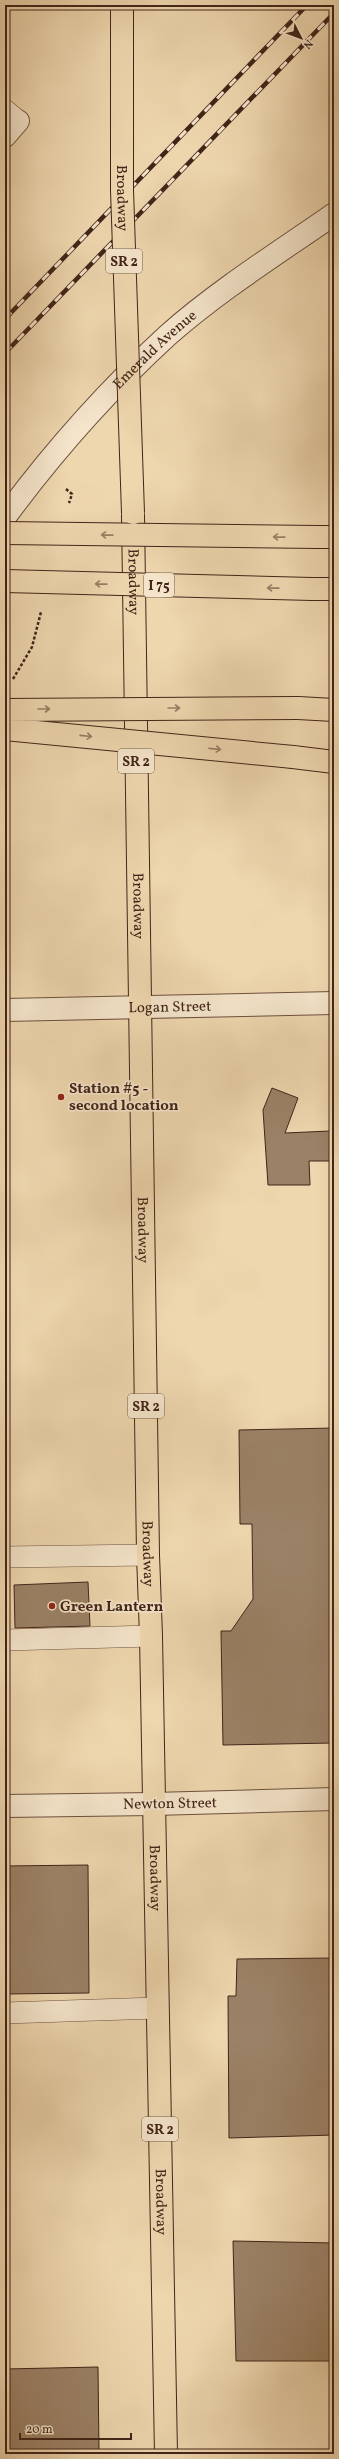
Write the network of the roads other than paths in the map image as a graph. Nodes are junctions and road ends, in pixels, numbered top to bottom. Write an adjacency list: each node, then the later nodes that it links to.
1 (122, 7): 13 (main road, Broadway / SR 2, bridge)
2 (334, 214): 3 (street, Emerald Avenue)
3 (5, 517)
4 (5, 534): 5 (main road, one-way to 4, bridge)
5 (326, 537)
6 (5, 581): 7 (main road, I 75, one-way to 6, bridge)
7 (334, 589)
8 (5, 710): 9 (main road, one-way to 9, bridge)
9 (334, 710)
10 (5, 729): 11 (main road, one-way to 11, bridge)
11 (334, 762)
12 (334, 1003): 13 (street, Logan Street)
13 (140, 1009): 14 (street, Logan Street); 15 (main road, Broadway / SR 2)
14 (5, 1010)
15 (148, 1555): 16 (lane); 17 (main road, Broadway / SR 2)
16 (5, 1557)
17 (152, 1636): 18 (lane); 20 (main road, Broadway / SR 2)
18 (5, 1640)
19 (334, 1799): 20 (street, Newton Street)
20 (153, 1804): 21 (street, Newton Street); 22 (main road, Broadway / SR 2)
21 (5, 1806)
22 (157, 2008): 23 (lane); 24 (main road, Broadway / SR 2)
23 (5, 2013)
24 (166, 2454)

